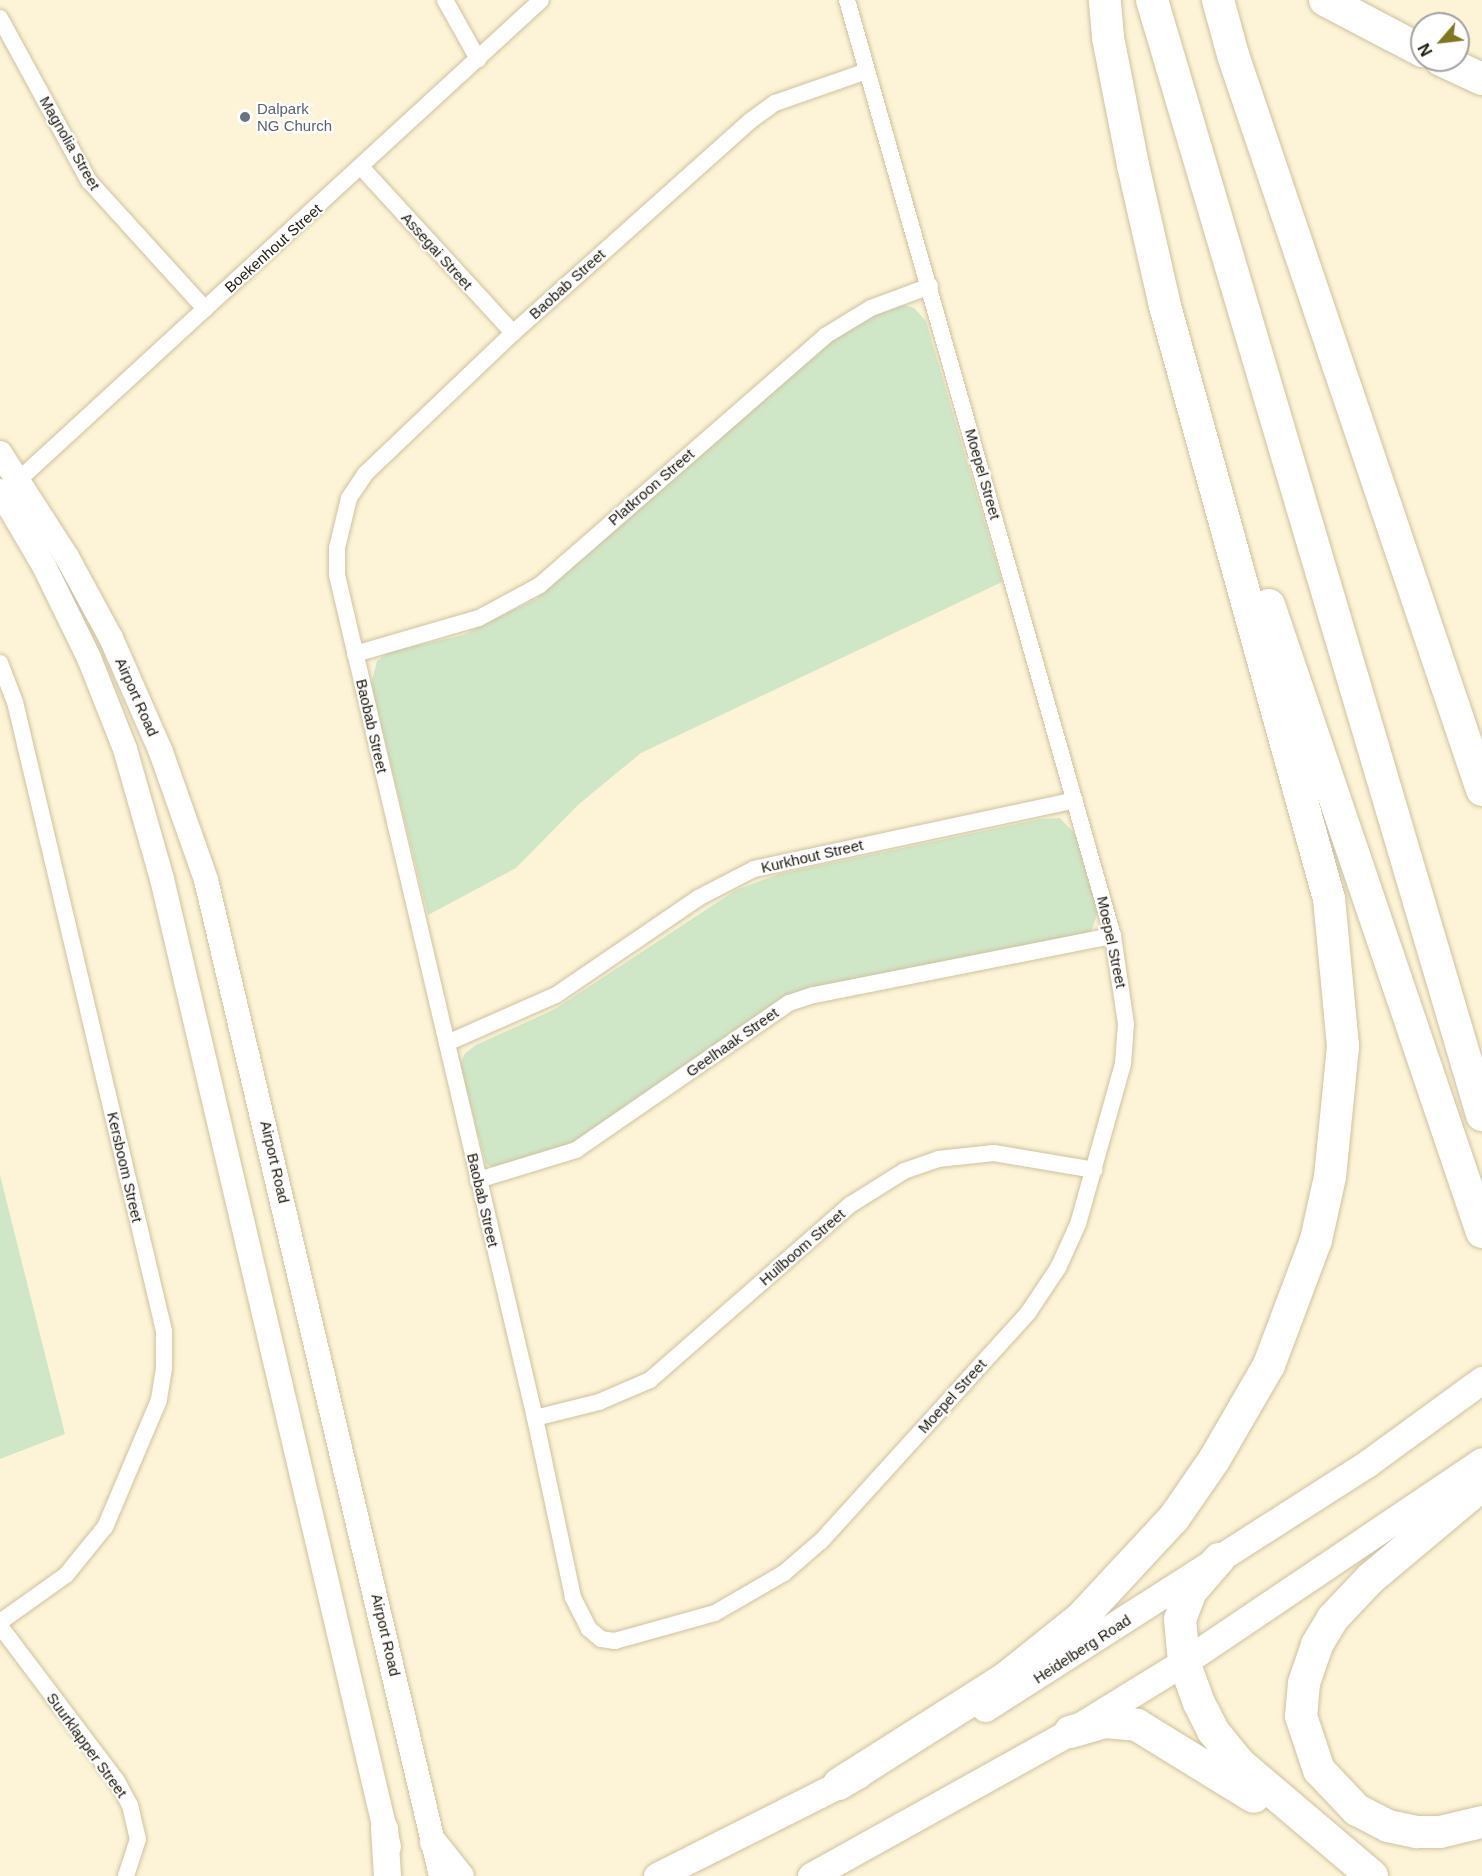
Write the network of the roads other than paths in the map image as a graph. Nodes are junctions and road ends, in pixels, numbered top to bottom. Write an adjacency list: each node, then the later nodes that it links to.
1 (445, 0): 10 (street)
2 (541, 0): 10 (street, Boekenhout Street)
3 (848, 0): 11 (street, Moepel Street)
4 (1105, 0): 14 (highway)
5 (1152, 0): 27 (highway)
6 (1218, 0): 23 (highway)
7 (1325, 0): 9 (highway)
8 (0, 18): 17 (street, Magnolia Street)
9 (1410, 45)
10 (478, 59): 15 (street, Boekenhout Street)
11 (867, 71): 16 (street, Moepel Street); 18 (street, Baobab Street)
12 (1467, 72): 13 (highway)
13 (1482, 79)
14 (1132, 165): 30 (highway); 40 (highway)
15 (362, 168): 17 (street, Boekenhout Street); 18 (street, Assegai Street)
16 (930, 286): 21 (street, Platkroon Street); 24 (street, Moepel Street)
17 (205, 309): 20 (street, Boekenhout Street)
18 (513, 333): 21 (street, Baobab Street)
19 (0, 453): 20 (main road)
20 (5, 491): 42 (main road, Airport Road); 43 (main road, Airport Road)
21 (355, 654): 26 (street, Baobab Street)
22 (0, 663): 37 (street, Kersboom Street)
23 (1482, 790)
24 (1075, 800): 25 (street, Moepel Street); 26 (street, Kurkhout Street)
25 (1113, 936): 28 (street, Moepel Street); 29 (street, Geelhaak Street)
26 (447, 1043): 29 (street, Baobab Street)
27 (1482, 1115)
28 (1095, 1170): 32 (street, Huilboom Street); 36 (street, Moepel Street)
29 (478, 1180): 32 (street, Baobab Street)
30 (1482, 1232)
31 (1476, 1384): 35 (main road, Heidelberg Road)
32 (535, 1418): 36 (street, Baobab Street)
33 (1482, 1461): 38 (main road)
34 (1482, 1485): 41 (highway)
35 (1219, 1559): 38 (highway); 40 (main road, Heidelberg Road)
36 (579, 1616)
37 (0, 1624): 45 (street, Suurklapper Street)
38 (1184, 1662): 39 (main road); 44 (highway)
39 (1070, 1732): 44 (highway); 51 (main road)
40 (839, 1784): 50 (main road, Heidelberg Road)
41 (1482, 1822)
42 (384, 1828): 46 (main road); 47 (main road, Airport Road)
43 (433, 1842): 48 (main road, Airport Road); 49 (main road)
44 (1366, 1871)
45 (126, 1876)
46 (387, 1876)
47 (396, 1876)
48 (441, 1876)
49 (460, 1876)
50 (657, 1876)
51 (811, 1876)

